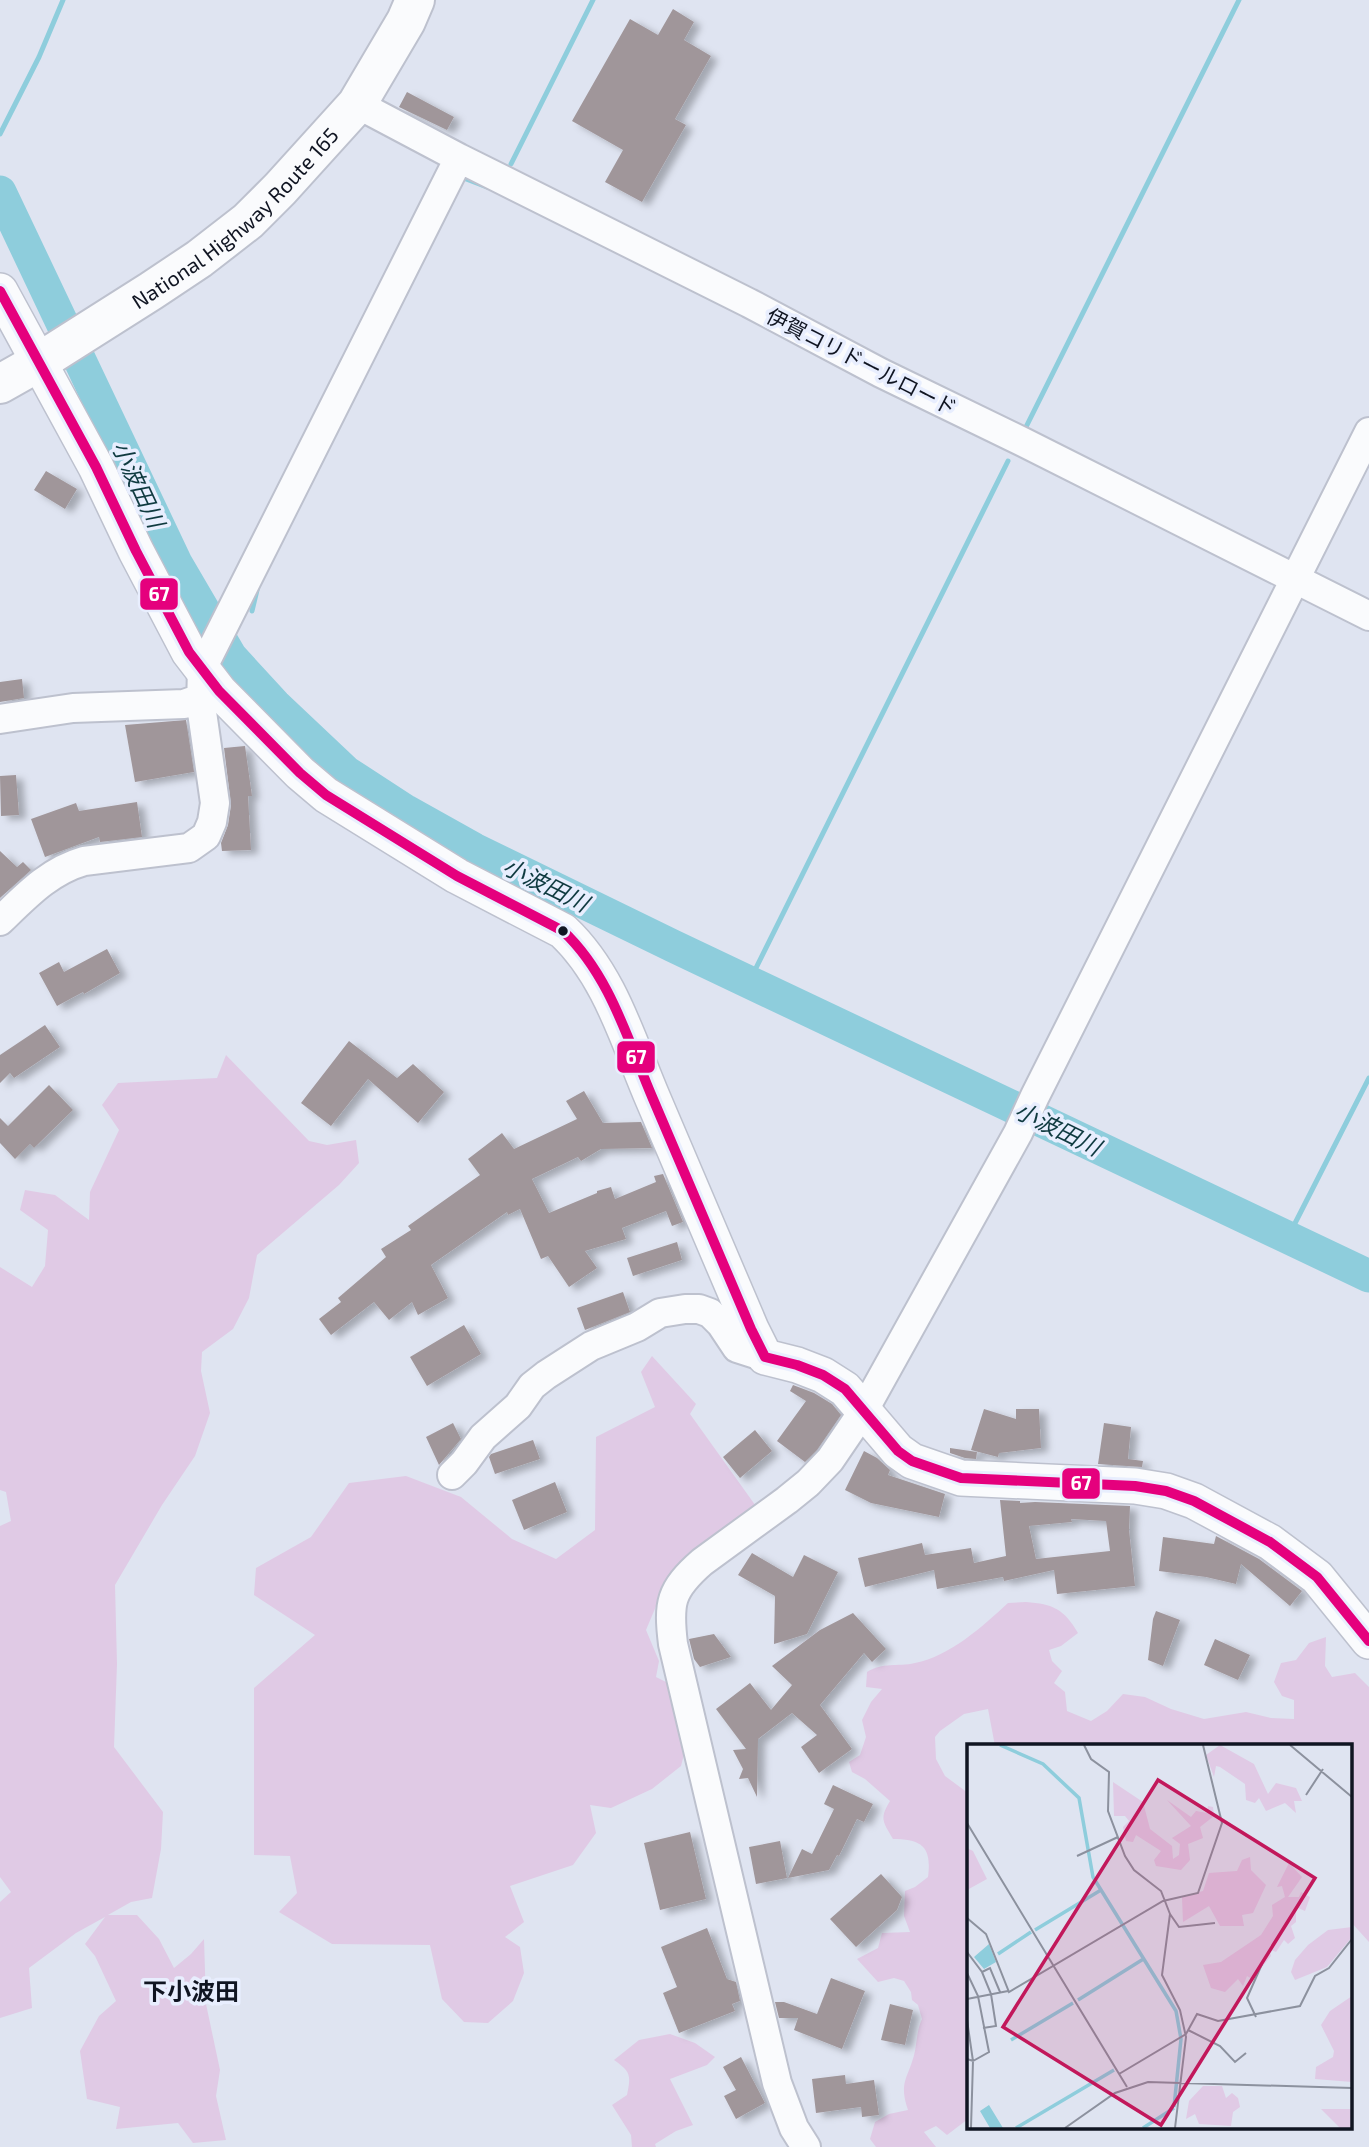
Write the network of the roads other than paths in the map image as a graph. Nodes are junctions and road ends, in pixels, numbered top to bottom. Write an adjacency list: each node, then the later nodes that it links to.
1 (415, 0): 2 (highway, National Highway Route 165)
2 (357, 104): 3 (street, 伊賀コリドールロード); 5 (highway, National Highway Route 165)
3 (459, 158): 8 (street, 伊賀コリドールロード); 10 (street)
4 (0, 291): 5 (main road)
5 (56, 351): 6 (highway, National Highway Route 165); 10 (main road)
6 (0, 384)
7 (1369, 432): 8 (street)
8 (1294, 579): 9 (street, 伊賀コリドールロード); 14 (street)
9 (1369, 616)
10 (205, 672): 11 (street); 12 (street); 13 (main road)
11 (0, 719)
12 (0, 920)
13 (765, 1357): 14 (main road); 15 (street)
14 (864, 1410): 16 (main road); 17 (street)
15 (452, 1475)
16 (1369, 1641)
17 (806, 2147)

